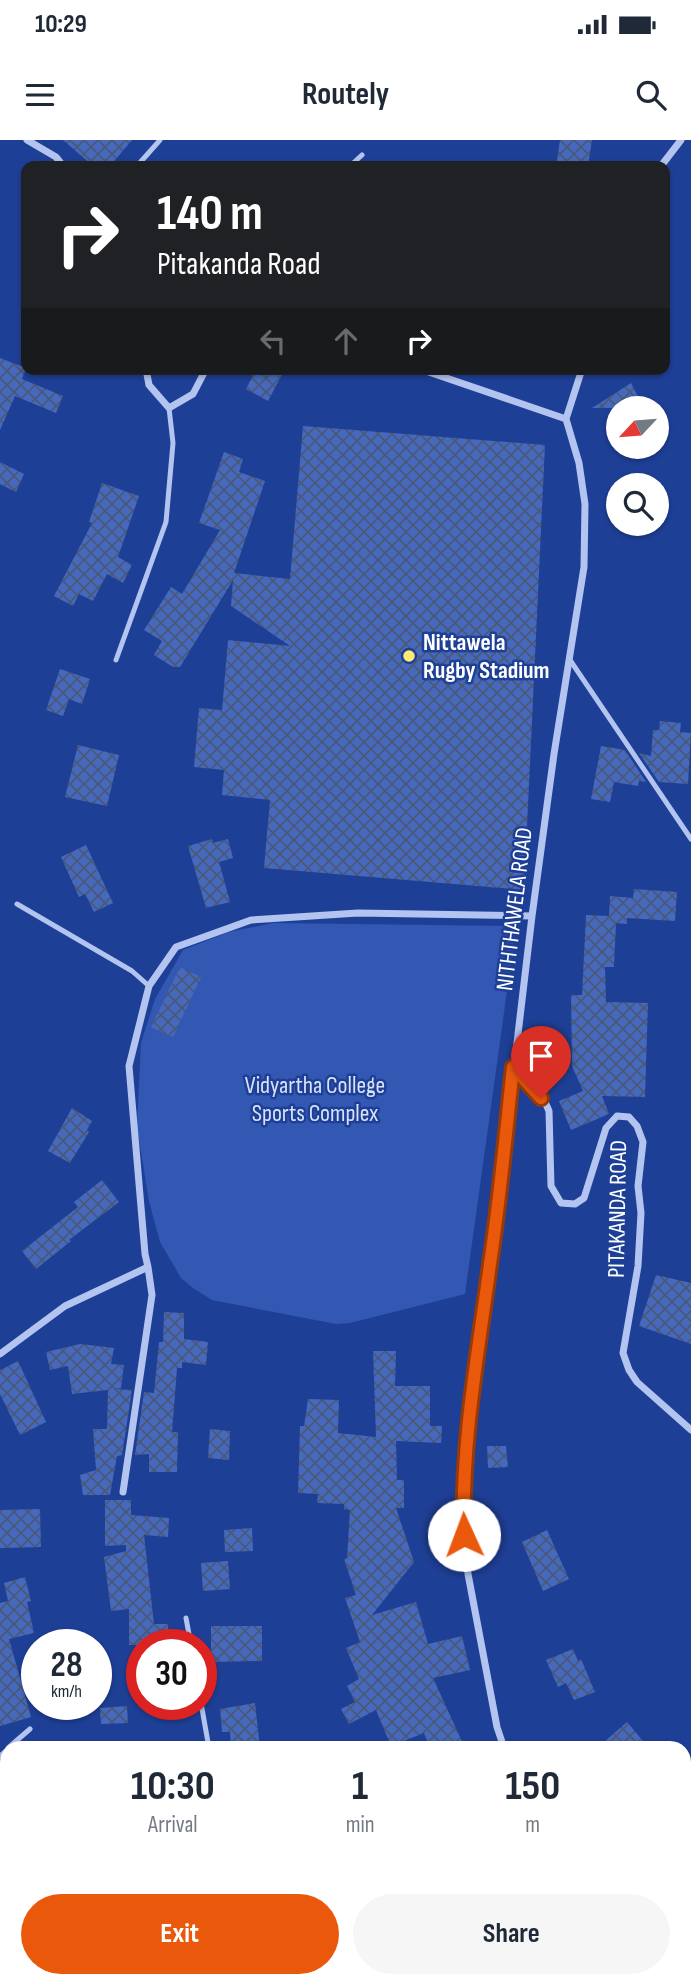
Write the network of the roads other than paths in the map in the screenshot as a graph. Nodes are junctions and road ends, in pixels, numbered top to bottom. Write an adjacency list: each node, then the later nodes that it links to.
1 (27, 140): 5 (street)
2 (160, 140): 6 (lane)
3 (681, 140): 8 (street)
4 (362, 155): 7 (lane)
5 (59, 161)
6 (141, 161)
7 (355, 161)
8 (665, 161)
9 (147, 375): 13 (street)
10 (203, 375): 13 (street)
11 (438, 375): 14 (street)
12 (580, 375): 14 (street)
13 (169, 408): 15 (lane)
14 (566, 419): 16 (street, NITHTHAWELA ROAD)
15 (116, 660)
16 (570, 660): 17 (lane); 19 (street, NITHTHAWELA ROAD)
17 (691, 839)
18 (17, 904): 20 (lane)
19 (532, 916): 20 (street); 21 (street, NITHTHAWELA ROAD)
20 (149, 986): 22 (street)
21 (513, 1067): 24 (street, PITAKANDA ROAD); 32 (street, NITHTHAWELA ROAD)
22 (148, 1267): 23 (street); 25 (street)
23 (0, 1354)
24 (691, 1430)
25 (123, 1492)
26 (186, 1618): 27 (lane)
27 (188, 1629)
28 (204, 1720): 31 (lane)
29 (30, 1729): 30 (lane)
30 (17, 1741)
31 (208, 1741)
32 (502, 1741)

